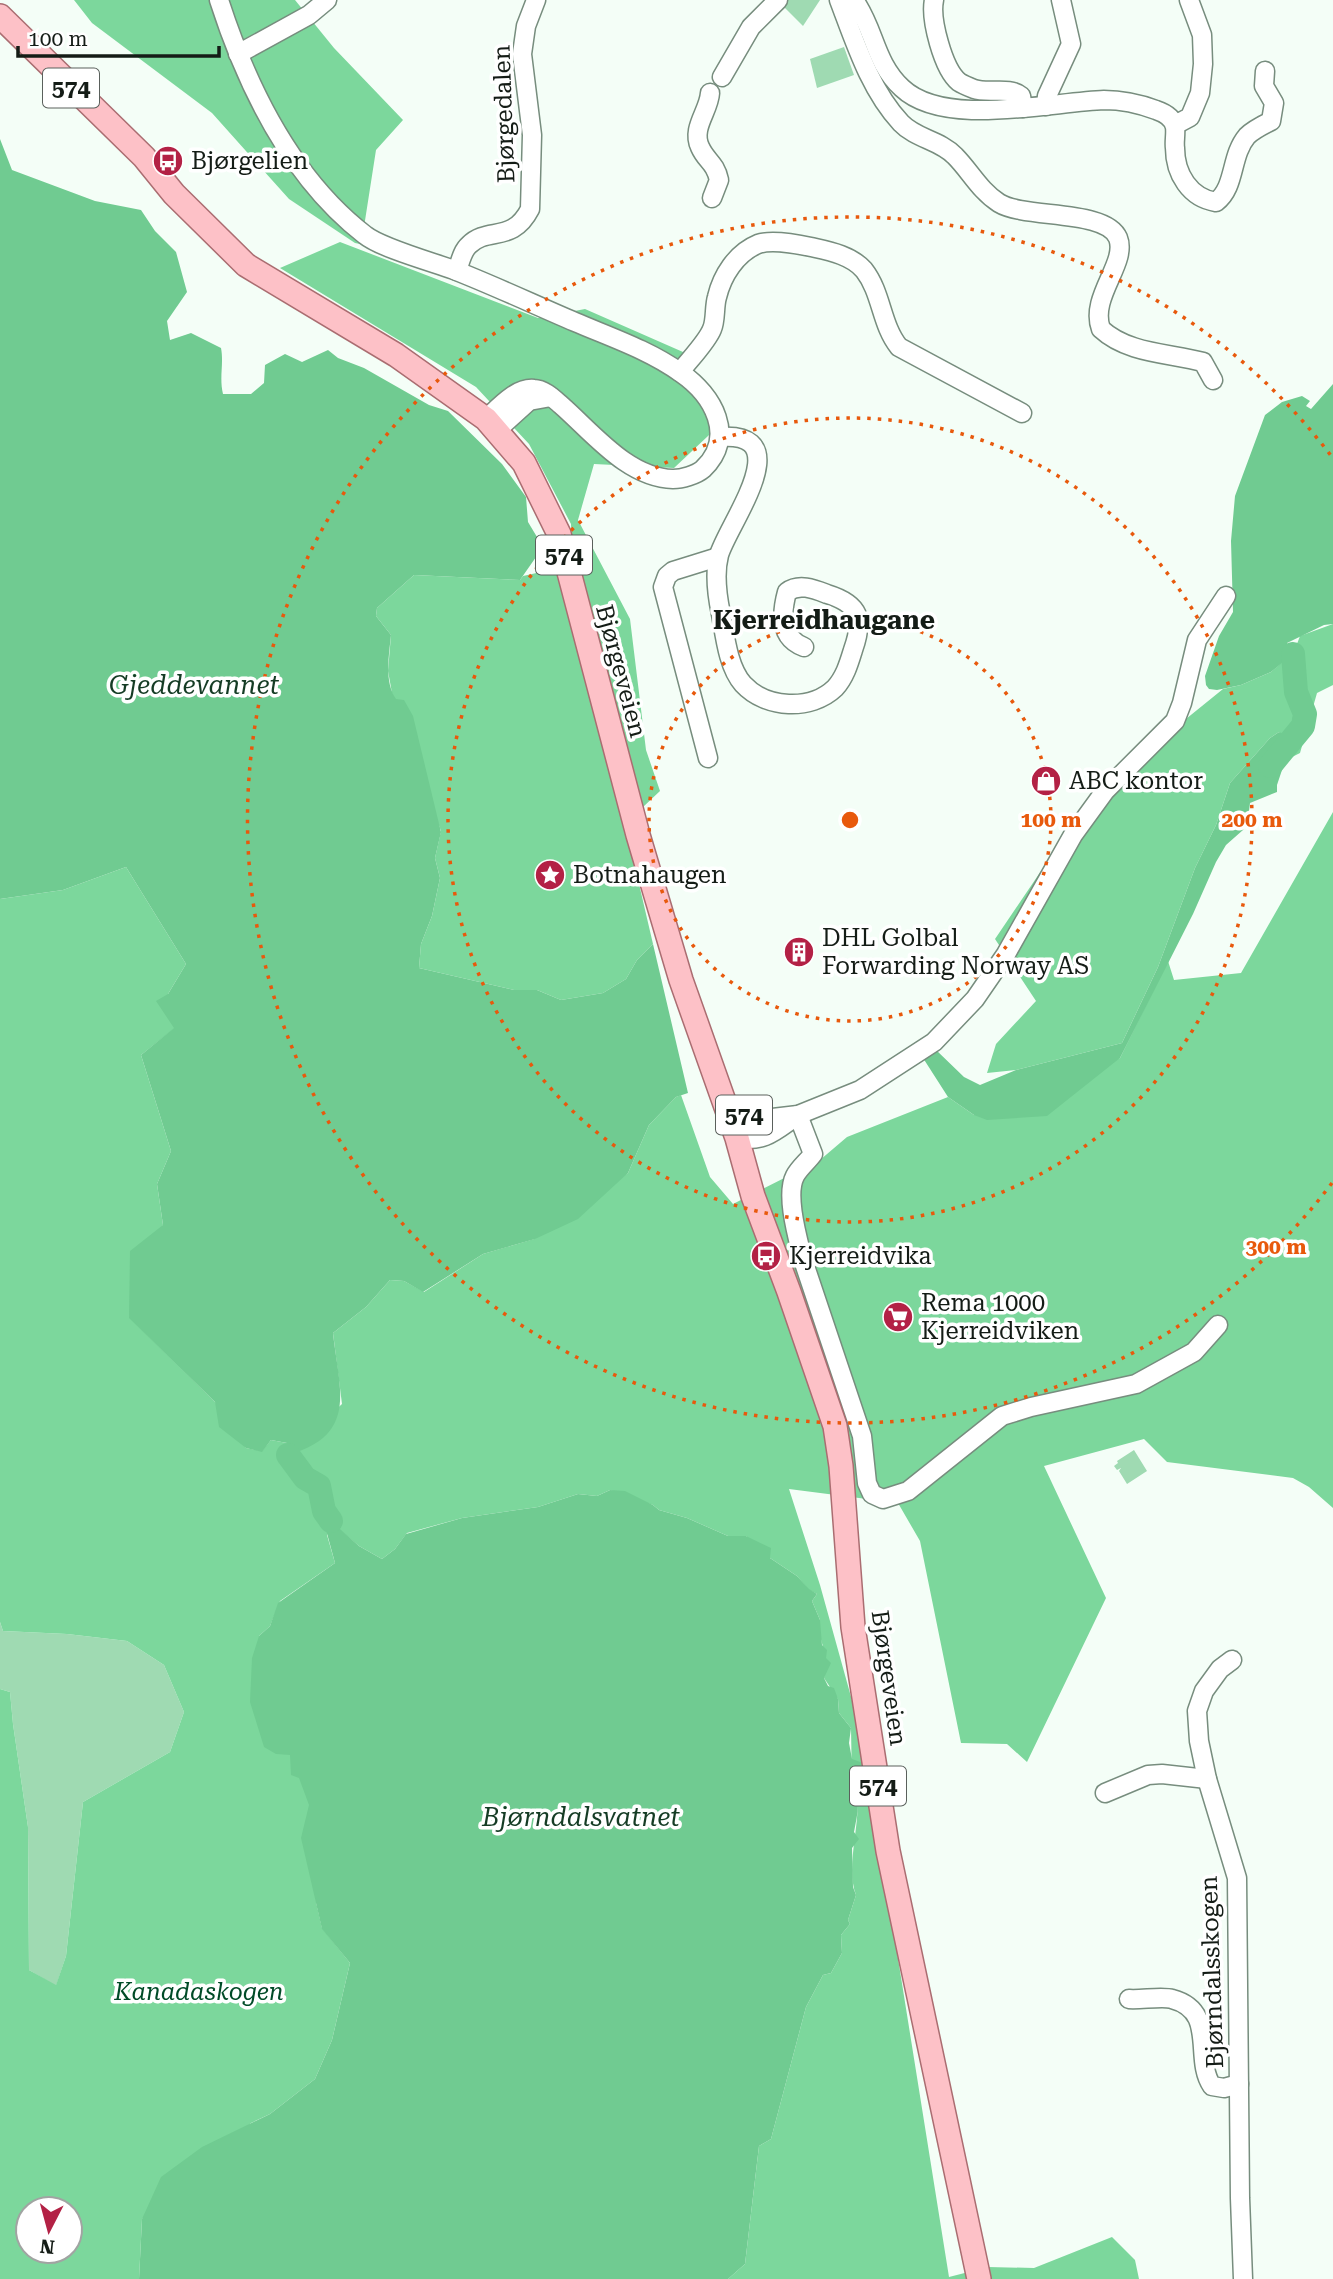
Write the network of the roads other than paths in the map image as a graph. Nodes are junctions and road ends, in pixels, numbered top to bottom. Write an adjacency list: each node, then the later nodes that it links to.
1 (219, 0): 11 (street)
2 (327, 0): 11 (street)
3 (536, 0): 19 (street, Bjørgedalen)
4 (778, 0): 13 (street)
5 (839, 0): 21 (street)
6 (854, 0): 16 (street)
7 (934, 0): 16 (street)
8 (1060, 0): 15 (street)
9 (1189, 0): 17 (street)
10 (0, 16): 23 (main road, Bjørgeveien / 574)
11 (238, 54): 19 (street)
12 (1265, 71): 17 (street)
13 (722, 77)
14 (710, 93): 18 (street)
15 (1046, 106): 16 (street); 17 (street)
16 (1023, 108)
17 (1175, 125)
18 (712, 198)
19 (457, 271): 20 (street)
20 (680, 372): 22 (street); 24 (street)
21 (1213, 380)
22 (1022, 413)
23 (492, 425): 24 (street); 30 (main road, Bjørgeveien / 574)
24 (720, 437): 25 (street)
25 (718, 557): 27 (street); 28 (street)
26 (1226, 596): 29 (street)
27 (804, 647)
28 (708, 758)
29 (798, 1115): 30 (street); 31 (street)
30 (746, 1135): 37 (main road, Bjørgeveien / 574)
31 (1218, 1325)
32 (1231, 1660): 33 (street, Bjørndalsskogen)
33 (1207, 1779): 34 (street); 36 (street, Bjørndalsskogen)
34 (1105, 1793)
35 (1129, 1999): 36 (street, Bjørndalsskogen)
36 (1239, 2084): 38 (street, Bjørndalsskogen)
37 (979, 2279)
38 (1243, 2279)

